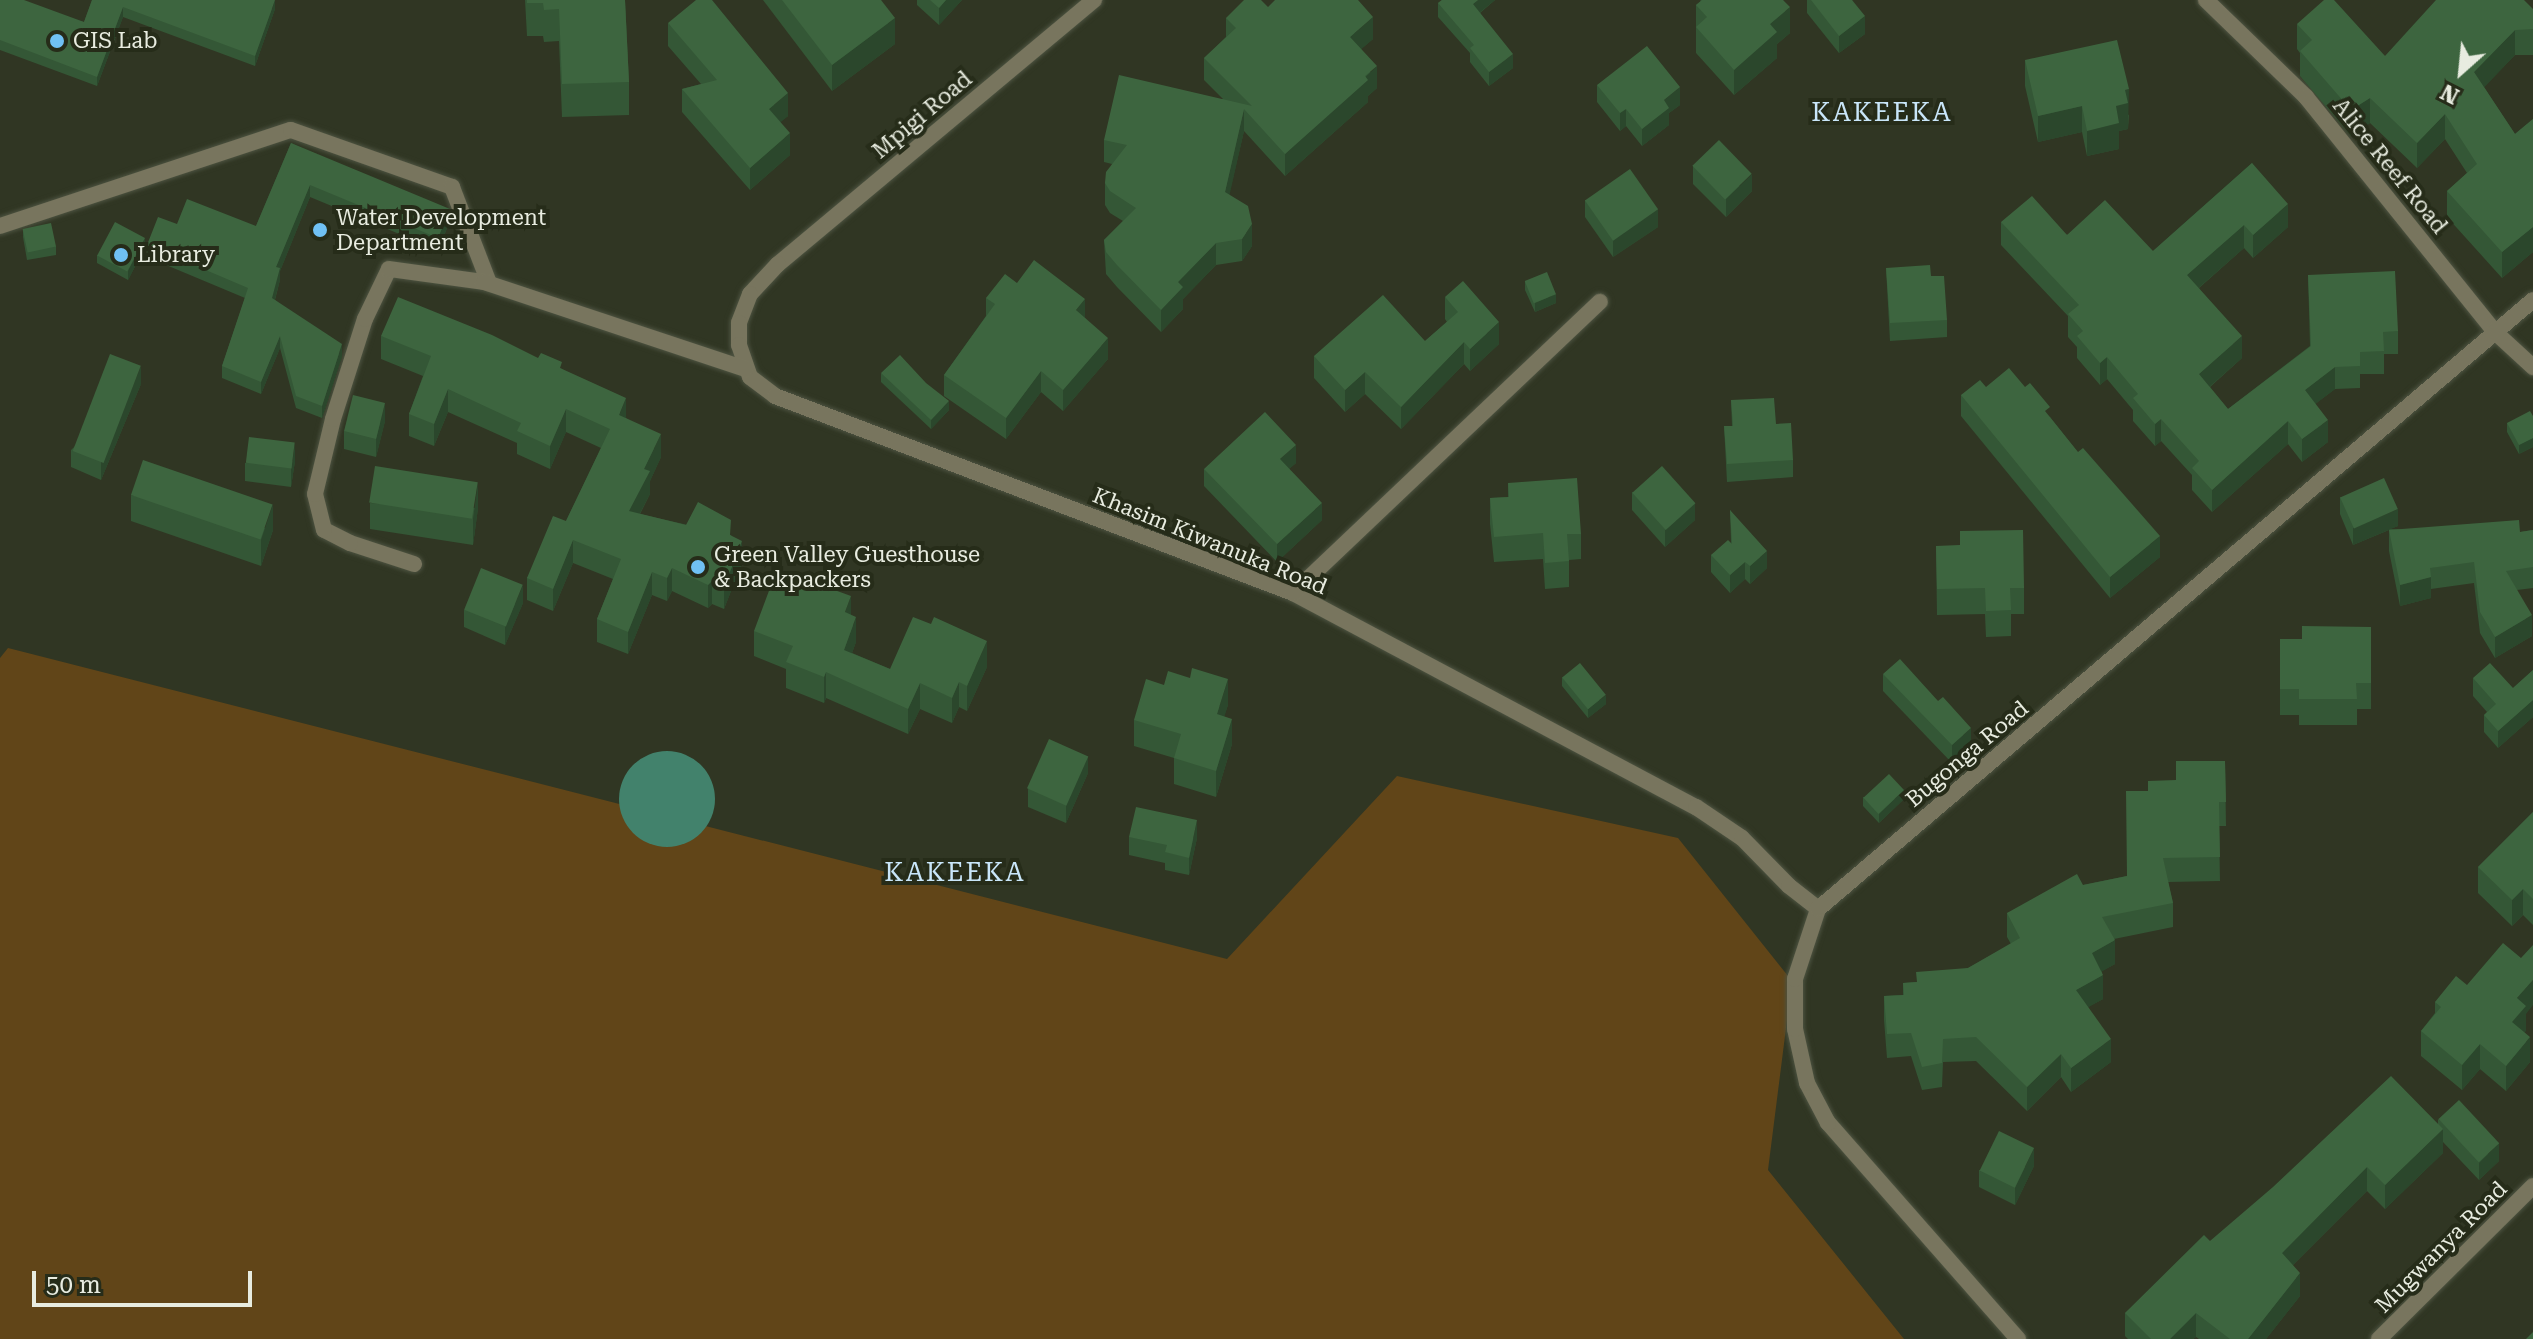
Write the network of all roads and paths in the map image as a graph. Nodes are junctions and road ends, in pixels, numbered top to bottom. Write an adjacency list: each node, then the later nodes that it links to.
1 (1094, 0): 9 (street, Mpigi Road)
2 (2206, 0): 7 (street, Alice Reef Road)
3 (0, 226): 4 (street)
4 (489, 283): 9 (street); 10 (street)
5 (2533, 300): 7 (street, Bugonga Road)
6 (1600, 302): 11 (street)
7 (2495, 332): 8 (street, Alice Reef Road); 12 (street, Bugonga Road)
8 (2533, 367)
9 (746, 369): 11 (street, Khasim Kiwanuka Road)
10 (414, 564)
11 (1293, 593): 12 (street, Khasim Kiwanuka Road)
12 (1818, 909): 14 (street)
13 (2533, 1186): 15 (street, Mugwanya Road)
14 (2018, 1339)
15 (2379, 1339)

